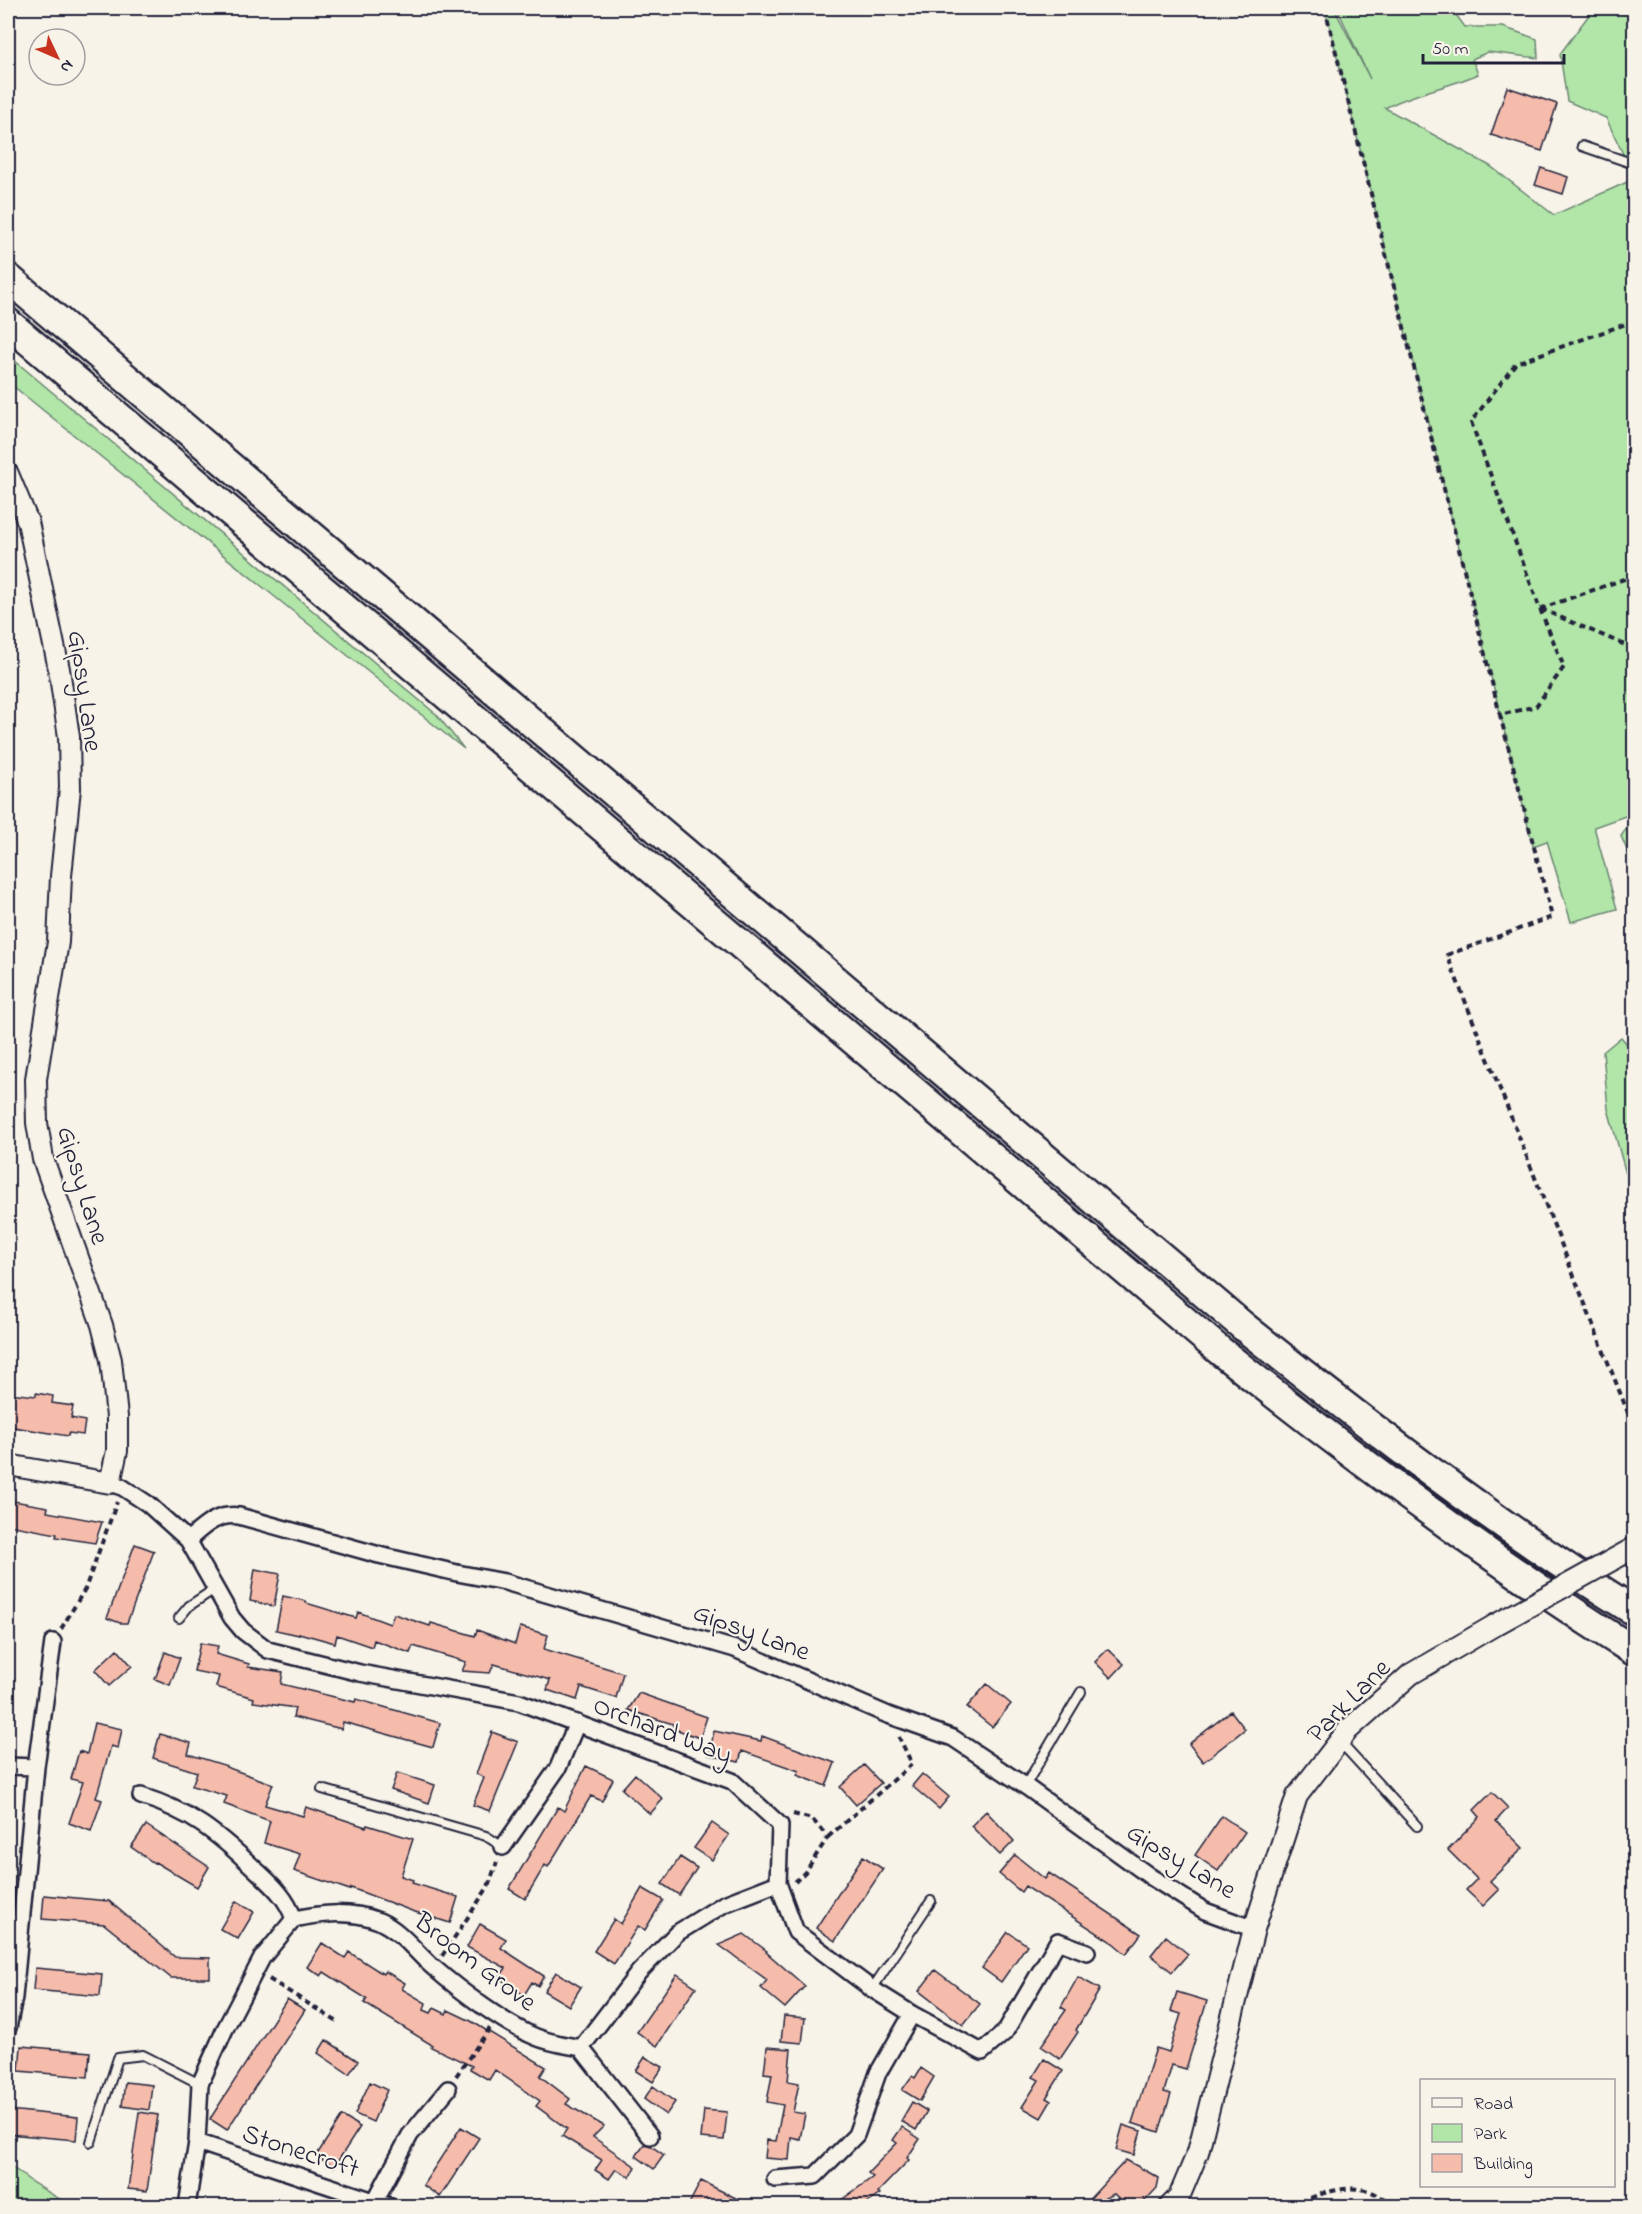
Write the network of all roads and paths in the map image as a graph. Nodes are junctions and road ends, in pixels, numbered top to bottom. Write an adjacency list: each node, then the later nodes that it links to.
1 (1325, 8): 11 (path)
2 (1582, 146): 3 (lane)
3 (1635, 164)
4 (8, 278): 18 (highway)
5 (1635, 321): 9 (path)
6 (8, 323): 21 (highway)
7 (8, 474): 14 (street, Gipsy Lane)
8 (1635, 571): 9 (path)
9 (1540, 609): 10 (path); 11 (path)
10 (1635, 647)
11 (1500, 715): 12 (path)
12 (1635, 1428)
13 (8, 1465): 14 (street)
14 (116, 1485): 15 (street, Orchard Way); 20 (path)
15 (188, 1540): 17 (street, Orchard Way); 23 (street, Gipsy Lane)
16 (1635, 1548): 25 (street, Park Lane, bridge)
17 (216, 1588): 19 (lane); 24 (street, Orchard Way)
18 (1635, 1611)
19 (179, 1618)
20 (53, 1642): 27 (street)
21 (1635, 1651)
22 (1081, 1692): 28 (lane)
23 (888, 1715): 28 (street, Gipsy Lane); 33 (path)
24 (577, 1723): 31 (street, Orchard Way); 34 (street)
25 (1340, 1741): 32 (lane); 38 (street, Park Lane)
26 (8, 1766): 27 (street)
27 (36, 1767): 46 (street)
28 (1025, 1786): 38 (street, Gipsy Lane)
29 (322, 1790): 34 (lane)
30 (141, 1796): 37 (street)
31 (758, 1804): 33 (path); 35 (street, Orchard Way)
32 (1417, 1826)
33 (828, 1837): 35 (path)
34 (503, 1847): 40 (path)
35 (780, 1890): 42 (street, Orchard Way); 47 (street)
36 (931, 1901): 42 (lane)
37 (294, 1918): 40 (street, Broom Grove); 41 (street)
38 (1254, 1929): 56 (street, Park Lane)
39 (1088, 1952): 43 (street, Orchard Way)
40 (435, 1969): 44 (street, Broom Grove)
41 (255, 1971): 45 (path); 48 (street)
42 (872, 1989): 43 (street, Orchard Way)
43 (912, 2014): 53 (street)
44 (498, 2015): 47 (street, Broom Grove); 49 (path)
45 (339, 2023)
46 (8, 2028)
47 (581, 2048): 50 (street)
48 (200, 2084): 51 (lane); 52 (street)
49 (448, 2089): 54 (street)
50 (650, 2136)
51 (91, 2142)
52 (197, 2142): 54 (street, Stonecroft); 55 (street)
53 (775, 2179)
54 (382, 2204)
55 (187, 2206)
56 (1170, 2206)
57 (1291, 2206): 58 (path)
58 (1391, 2206)

